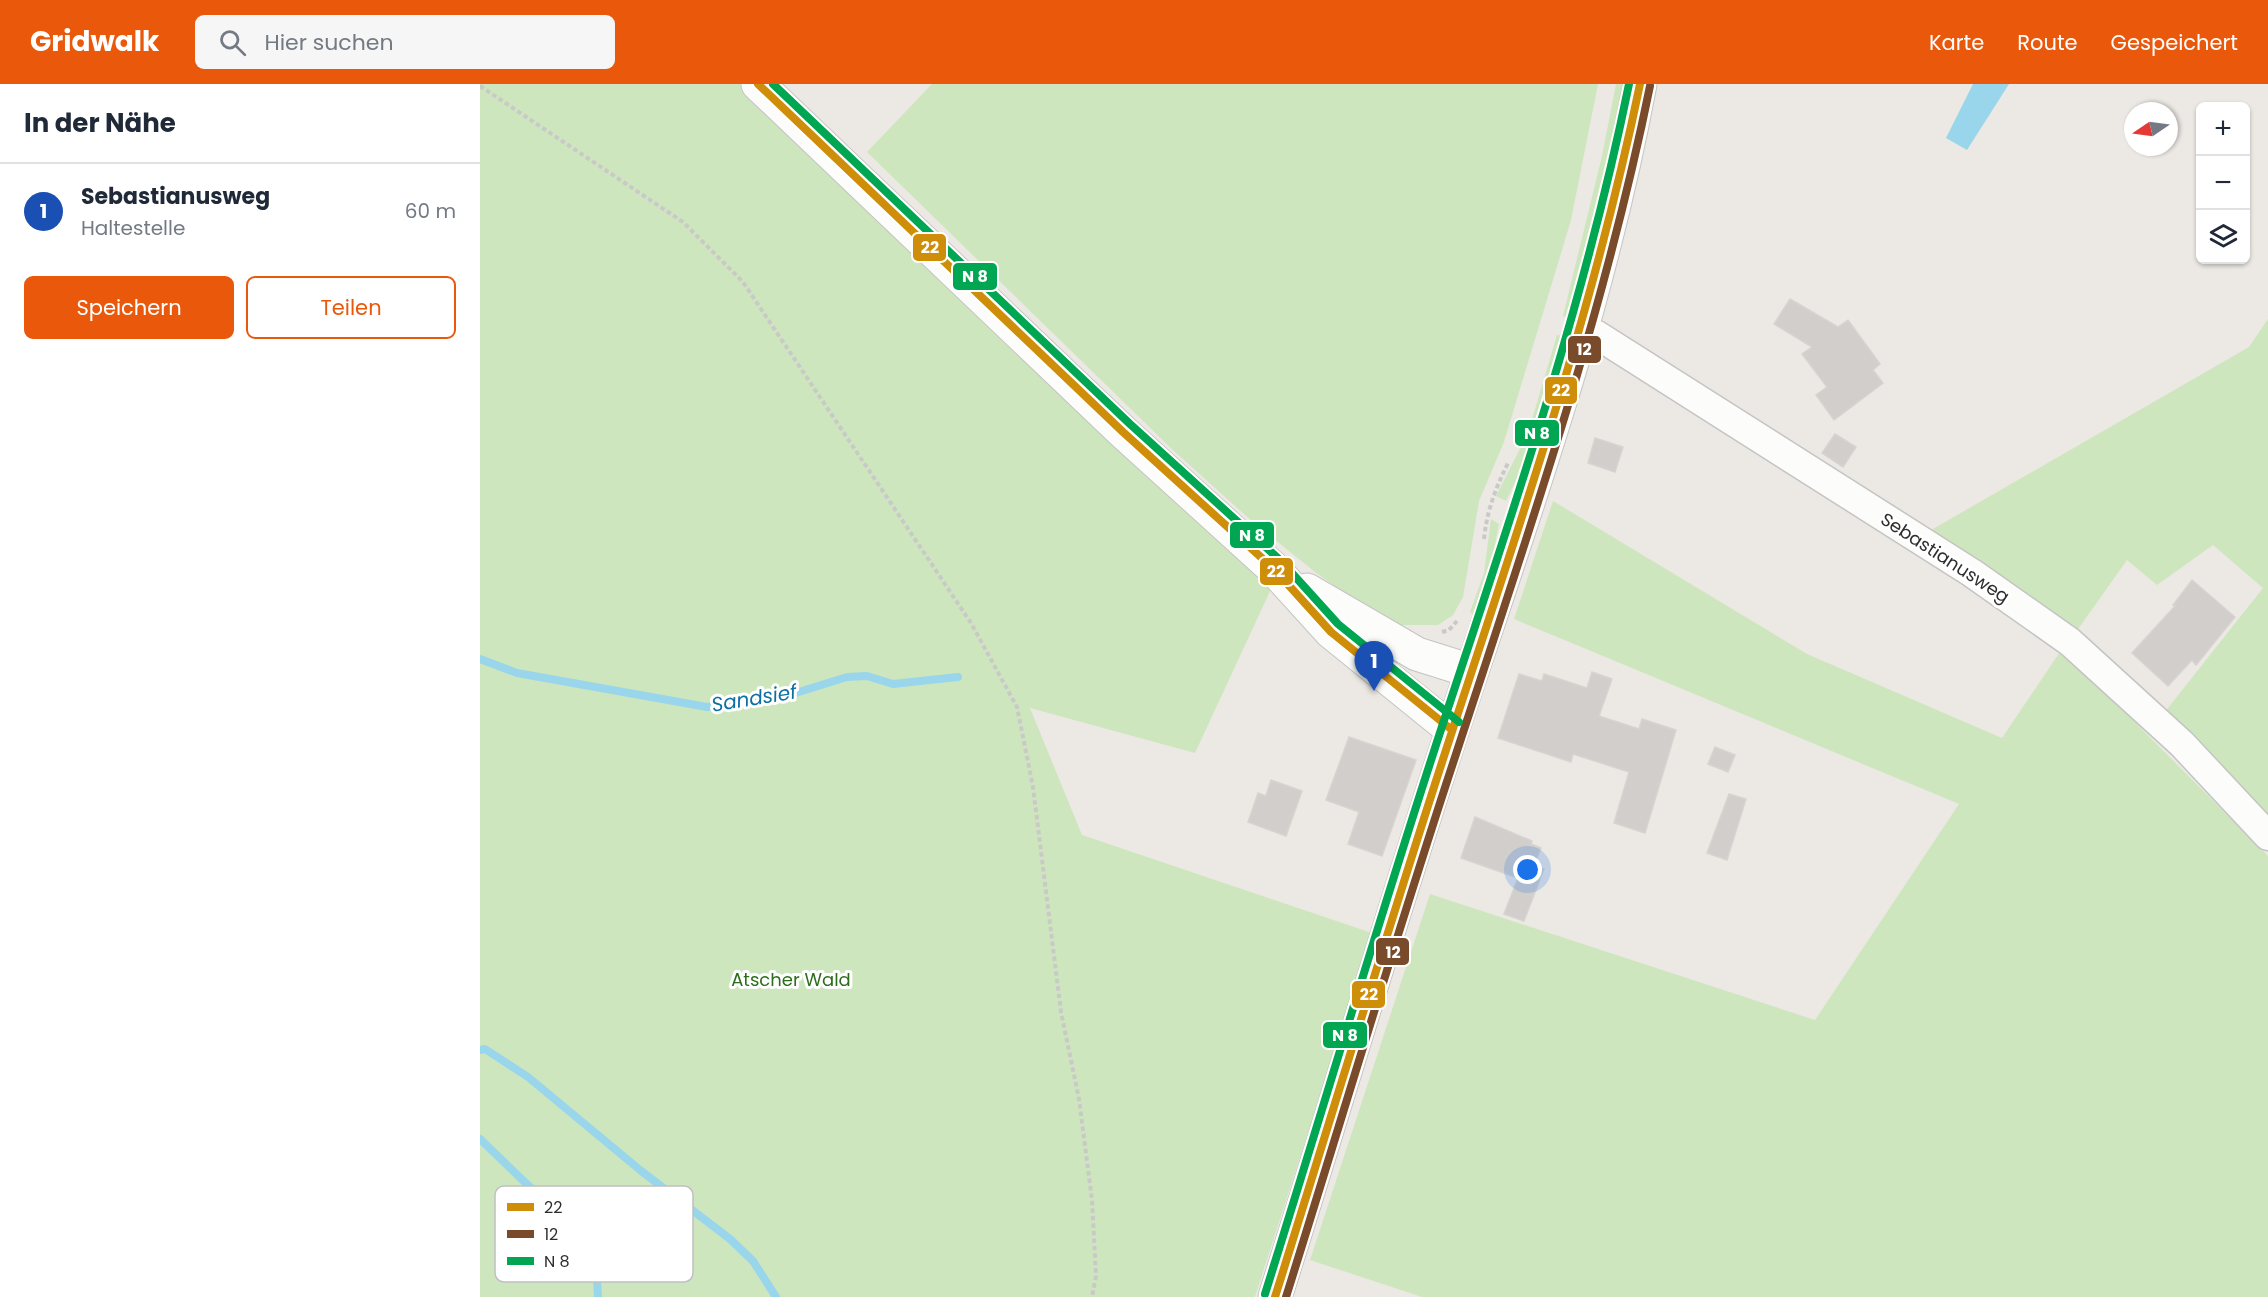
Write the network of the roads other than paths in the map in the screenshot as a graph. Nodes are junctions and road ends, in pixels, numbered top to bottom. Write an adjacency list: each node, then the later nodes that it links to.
1 (758, 84): 4 (main road)
2 (1640, 84): 3 (main road)
3 (1583, 330): 5 (main road); 7 (street, Sebastianusweg)
4 (1274, 569): 5 (main road); 6 (main road)
5 (1471, 671): 6 (main road)
6 (1452, 730): 8 (main road)
7 (2268, 836)
8 (1275, 1297)

